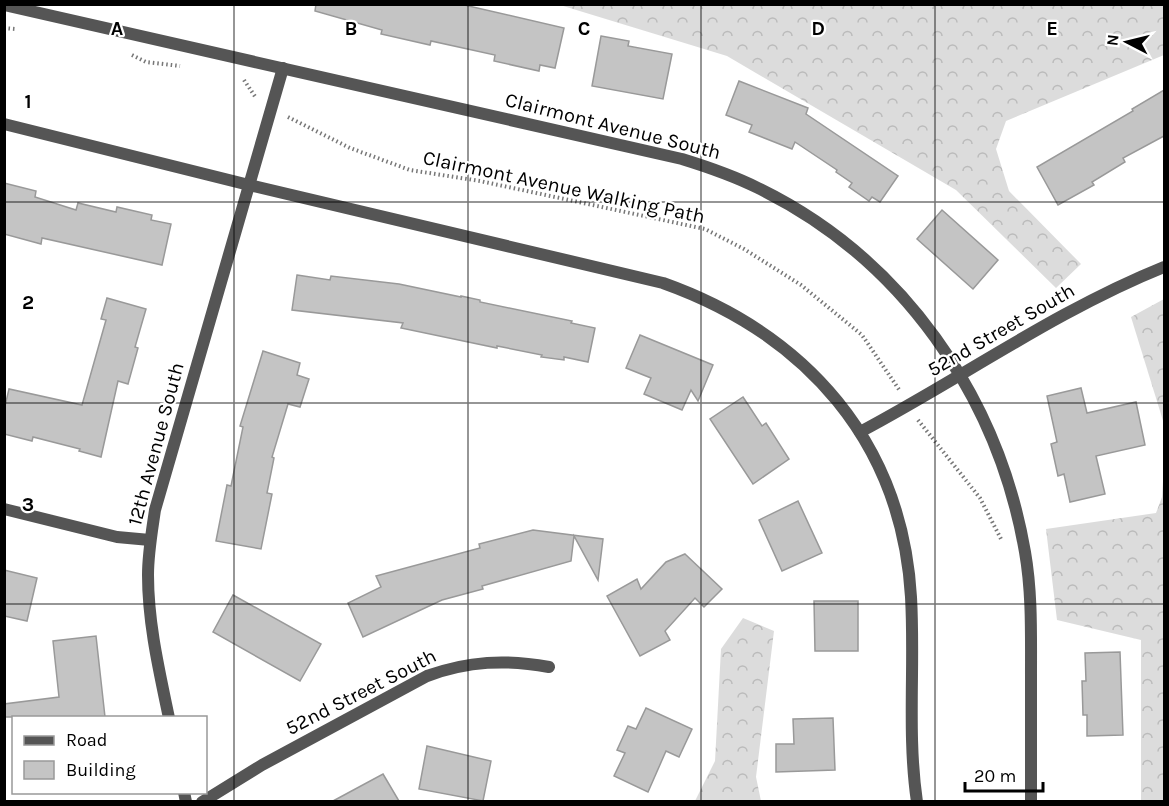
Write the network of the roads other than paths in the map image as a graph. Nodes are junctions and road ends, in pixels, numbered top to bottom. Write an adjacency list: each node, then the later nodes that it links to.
1 (4, 5): 2 (street)
2 (283, 68): 4 (street, 12th Avenue South); 6 (street, Clairmont Avenue South)
3 (4, 124): 4 (street)
4 (249, 185): 7 (street); 9 (street, 12th Avenue South)
5 (1164, 267): 6 (street, 52nd Street South)
6 (960, 374): 7 (street, 52nd Street South); 14 (street, Clairmont Avenue South)
7 (860, 432): 13 (street)
8 (4, 509): 9 (street)
9 (150, 540): 11 (street, 12th Avenue South)
10 (549, 667): 12 (street, 52nd Street South)
11 (169, 716)
12 (202, 801)
13 (917, 801)
14 (1031, 801)

